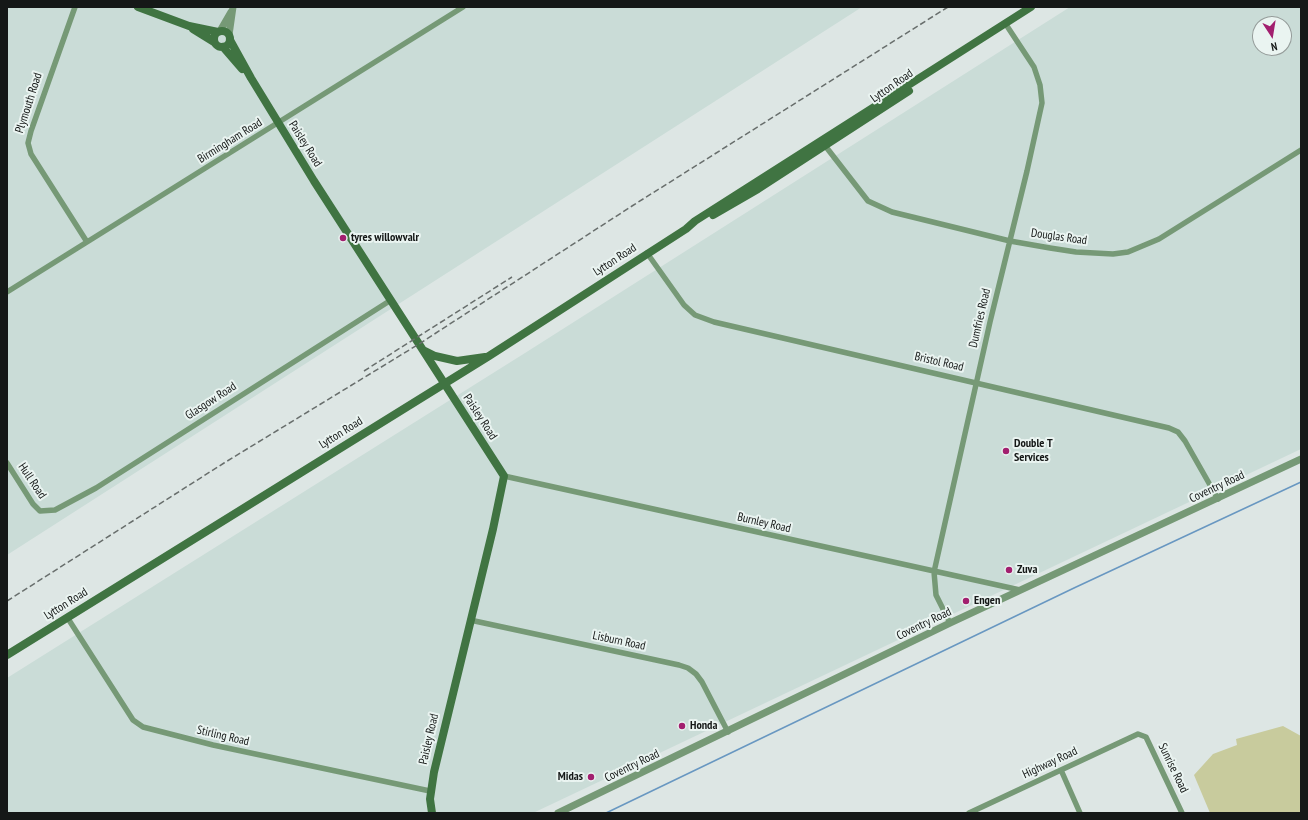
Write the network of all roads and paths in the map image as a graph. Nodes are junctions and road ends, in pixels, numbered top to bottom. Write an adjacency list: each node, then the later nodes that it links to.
1 (75, 7): 17 (street, Plymouth Road)
2 (138, 7): 7 (main road)
3 (463, 7): 13 (street, Birmingham Road)
4 (1031, 7): 6 (main road, Lytton Road)
5 (233, 8): 8 (street); 9 (street)
6 (1005, 23): 14 (main road, Lytton Road); 16 (street, Dumfries Road)
7 (189, 26): 8 (main road); 10 (main road)
8 (219, 31): 9 (main road); 10 (main road)
9 (230, 37): 11 (main road); 12 (main road, Paisley Road)
10 (214, 42): 11 (main road)
11 (223, 47): 12 (main road, Paisley Road)
12 (251, 78): 13 (main road, Paisley Road)
13 (279, 124): 17 (street, Birmingham Road); 20 (main road, Paisley Road)
14 (823, 143): 16 (street, Douglas Road); 18 (main road, Lytton Road)
15 (1301, 150): 16 (street, Douglas Road)
16 (1010, 241): 23 (street, Dumfries Road)
17 (87, 242): 19 (street, Birmingham Road)
18 (647, 253): 22 (main road, Lytton Road); 23 (street, Bristol Road)
19 (7, 292)
20 (391, 300): 21 (main road, Paisley Road); 29 (street, Glasgow Road)
21 (422, 350): 22 (main road); 24 (main road, Paisley Road)
22 (489, 356): 24 (main road, Lytton Road)
23 (977, 382): 28 (street, Bristol Road); 30 (street, Dumfries Road)
24 (445, 383): 27 (main road, Paisley Road); 32 (main road, Lytton Road)
25 (1301, 459): 28 (street, Coventry Road)
26 (7, 463): 29 (street, Hull Road)
27 (504, 476): 30 (street, Burnley Road); 33 (main road, Paisley Road)
28 (1218, 499): 31 (street, Coventry Road)
29 (40, 511)
30 (934, 572): 31 (street, Burnley Road); 34 (street, Dumfries Road)
31 (1020, 590): 34 (street, Coventry Road)
32 (67, 617): 35 (main road, Lytton Road); 39 (street, Stirling Road)
33 (470, 620): 36 (street, Lisburn Road); 39 (main road, Paisley Road)
34 (950, 623): 36 (street, Coventry Road)
35 (7, 655)
36 (728, 732): 41 (street, Coventry Road)
37 (1141, 734): 38 (street, Highway Road); 44 (street, Sunrise Road)
38 (1061, 770): 42 (street, Highway Road); 43 (street)
39 (430, 791): 40 (main road, Paisley Road)
40 (432, 813)
41 (558, 813)
42 (969, 813)
43 (1080, 813)
44 (1182, 813)

